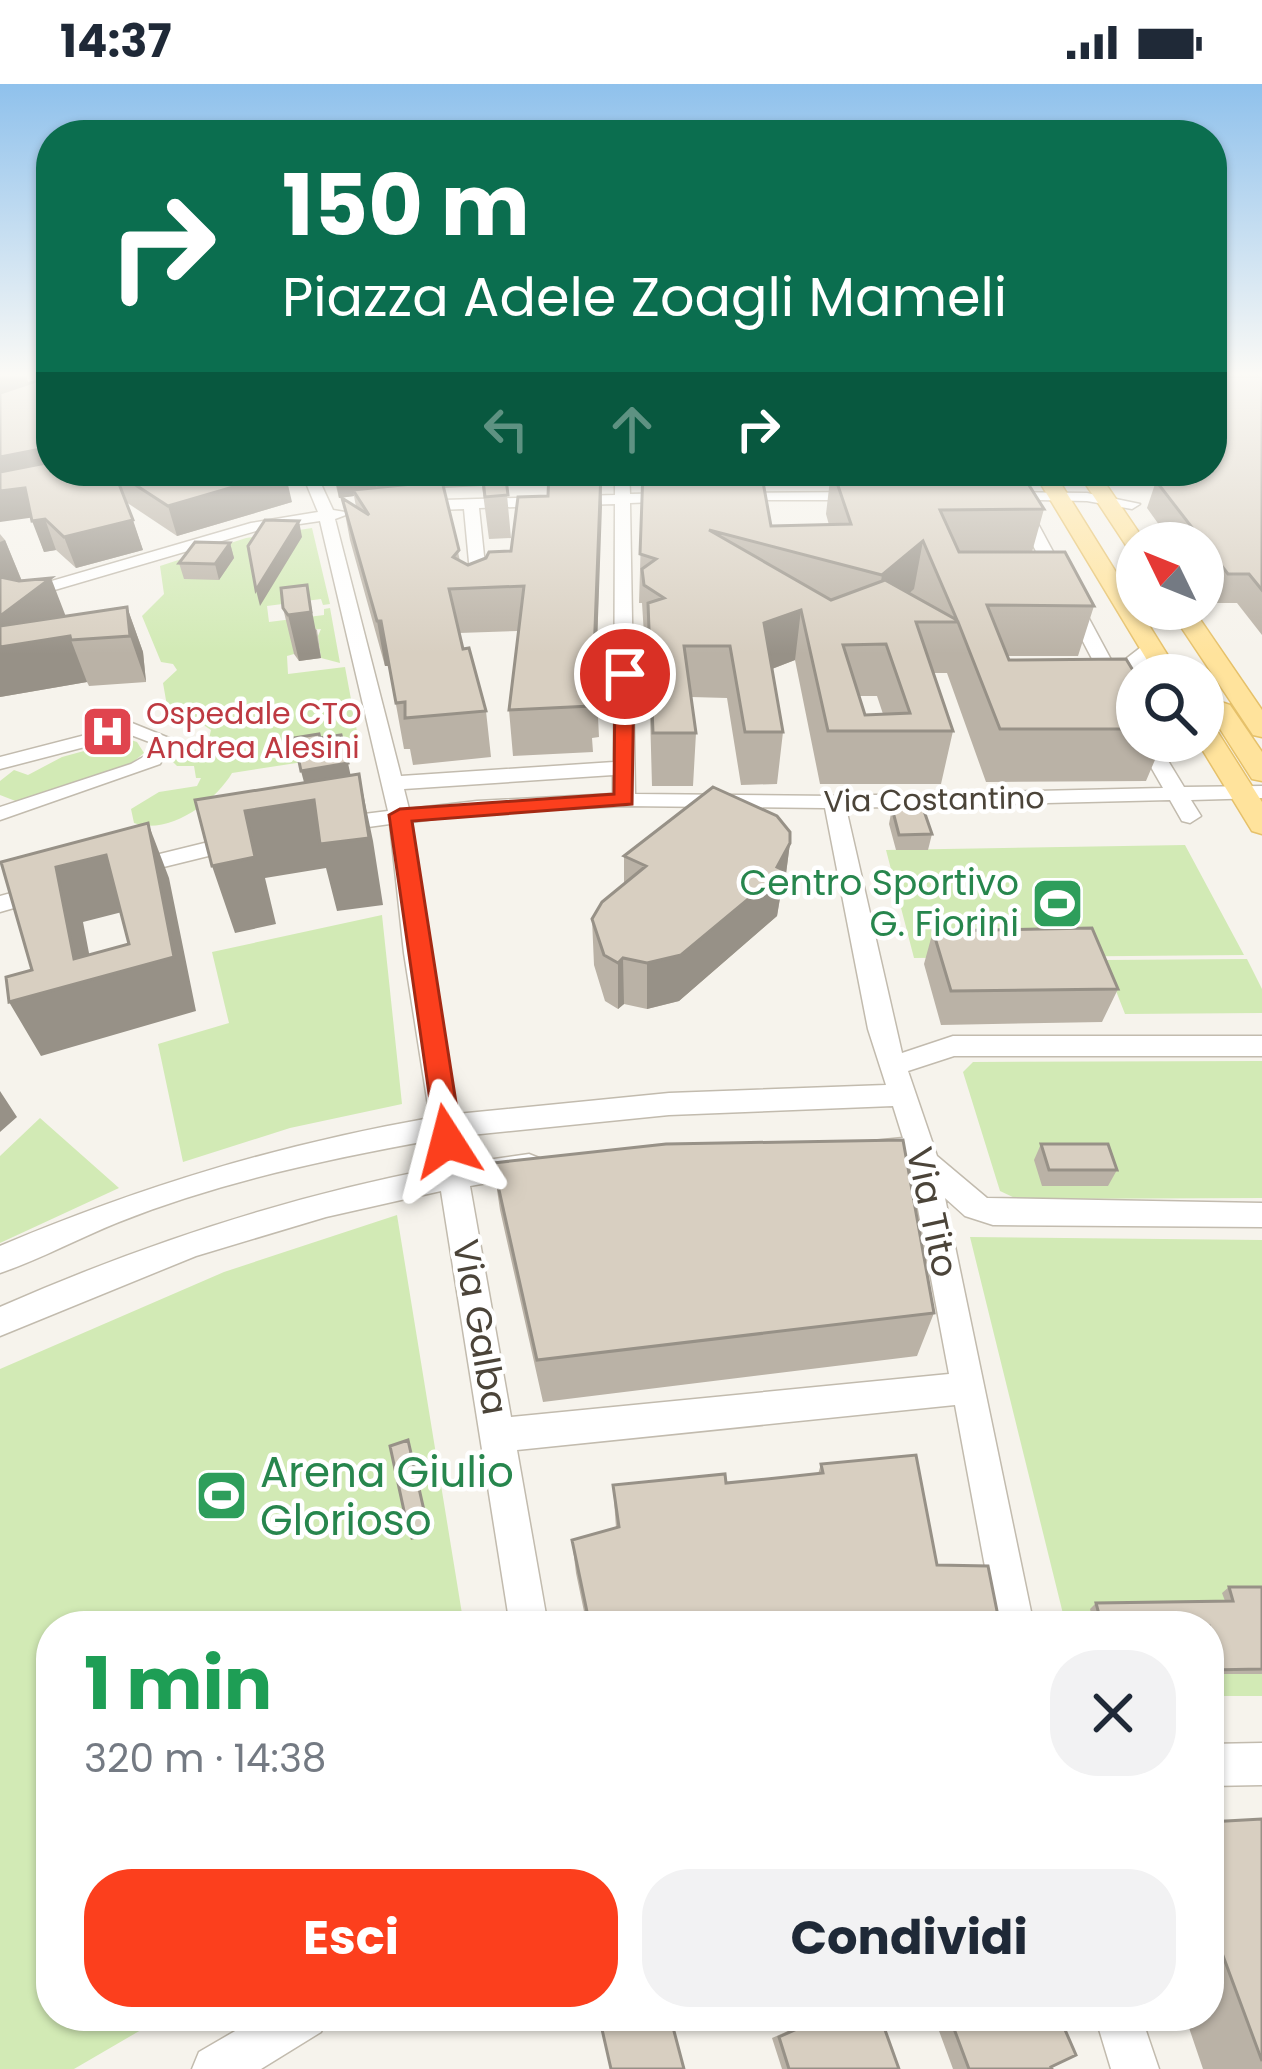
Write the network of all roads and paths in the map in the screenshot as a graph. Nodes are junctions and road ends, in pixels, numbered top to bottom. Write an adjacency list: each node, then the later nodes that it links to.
1 (314, 486): 15 (street, Via Galba)
2 (682, 486): 9 (street)
3 (1022, 486): 8 (street)
4 (1119, 486): 12 (main road)
5 (622, 488): 9 (street); 10 (street); 36 (street)
6 (1066, 488): 11 (street); 12 (street); 17 (main road); 18 (main road)
7 (873, 492): 9 (street)
8 (989, 493): 11 (street); 11 (street)
9 (704, 497)
10 (480, 499): 13 (street); 20 (street)
11 (1026, 500): 29 (street)
12 (1132, 504): 16 (main road)
13 (396, 507)
14 (360, 511): 15 (street)
15 (326, 514): 21 (street); 40 (street, Via Galba)
16 (1145, 522)
17 (1086, 542): 19 (main road); 25 (main road)
18 (1116, 543)
19 (1116, 555)
20 (471, 598)
21 (0, 601)
22 (1160, 630): 25 (main road)
23 (1195, 630): 31 (main road)
24 (1222, 630): 30 (main road)
25 (1162, 642): 26 (street); 27 (main road); 28 (main road)
26 (1142, 654)
27 (1164, 654)
28 (1175, 654)
29 (1116, 683)
30 (1262, 685): 31 (main road)
31 (1256, 720)
32 (1224, 723): 38 (main road)
33 (1224, 753): 38 (main road)
34 (1158, 762): 39 (street)
35 (0, 763): 43 (street)
36 (624, 768): 40 (street); 41 (street)
37 (602, 784): 40 (street)
38 (1256, 786): 39 (street, Via Costantino); 45 (main road)
39 (1177, 796): 42 (street, Via Costantino); 44 (street)
40 (400, 798): 41 (street, Via Costantino); 46 (street); 51 (street, Via Galba)
41 (624, 800): 42 (street, Via Costantino)
42 (834, 802): 50 (street, Via Tito)
43 (0, 814)
44 (1190, 817)
45 (1262, 825)
46 (317, 827)
47 (265, 837): 48 (street)
48 (0, 904)
49 (1262, 1046): 50 (street)
50 (900, 1080): 51 (street); 53 (street, Via Tito)
51 (444, 1124): 55 (street, Via Galba); 57 (street)
52 (854, 1151): 53 (street)
53 (922, 1156): 56 (street); 59 (street, Via Tito)
54 (555, 1163): 55 (street)
55 (456, 1176): 58 (street); 60 (street, Via Galba)
56 (1262, 1215)
57 (0, 1260)
58 (0, 1322)
59 (970, 1388): 60 (street); 62 (street, Via Tito)
60 (500, 1435): 61 (street, Via Galba)
61 (527, 1611)
62 (1012, 1611)
63 (1262, 1764): 64 (street)
64 (1224, 1765)
65 (280, 2031): 67 (street)
66 (1123, 2031): 68 (street)
67 (216, 2069)
68 (1135, 2069)

